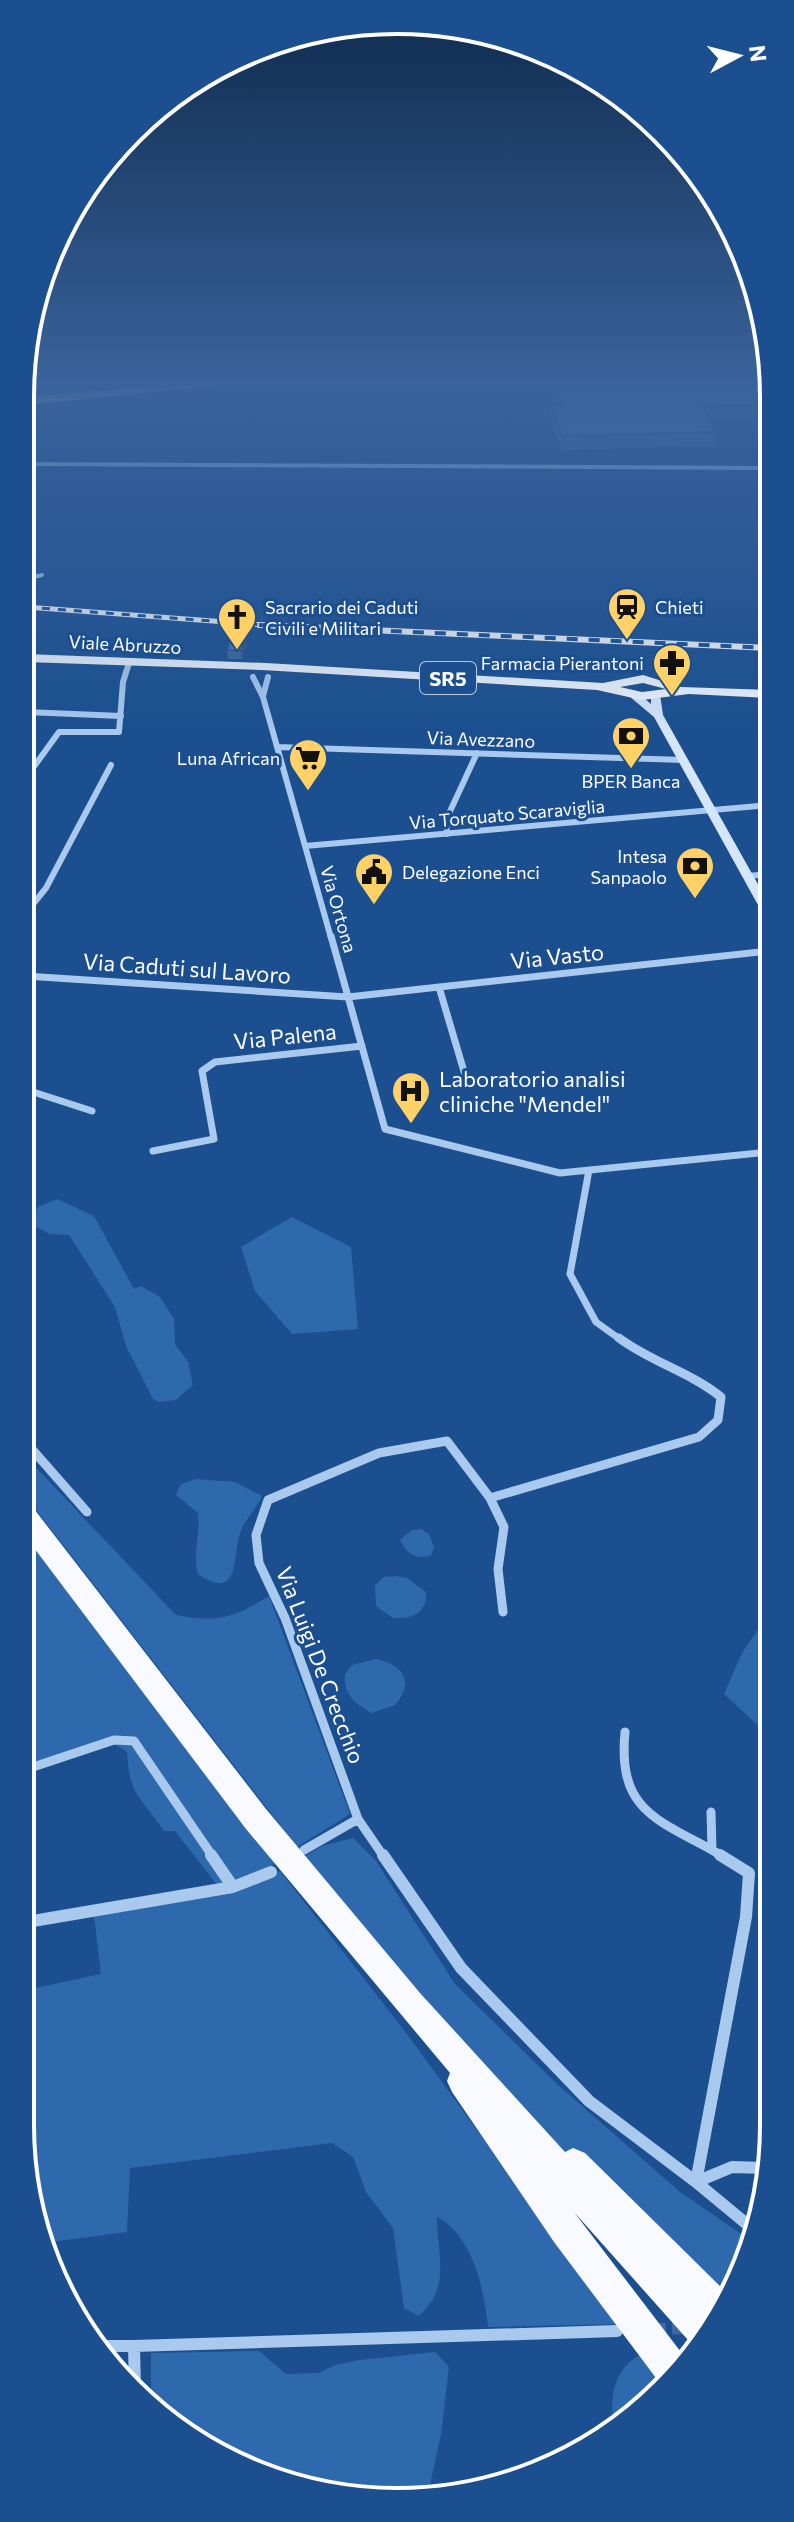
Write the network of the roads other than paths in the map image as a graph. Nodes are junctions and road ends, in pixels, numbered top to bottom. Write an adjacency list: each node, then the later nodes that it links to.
1 (42, 575): 2 (street)
2 (34, 577)
3 (34, 658): 4 (main road, Viale Abruzzo / SR5)
4 (129, 663): 5 (main road, Viale Abruzzo / SR5); 12 (street)
5 (261, 672): 6 (main road, Viale Abruzzo / SR5); 9 (street, Via Ortona); 9 (street, Via Ortona)
6 (629, 687): 7 (main road, SR5); 11 (main road)
7 (658, 688): 8 (main road, SR5); 11 (main road)
8 (760, 694)
9 (263, 697): 13 (street, Via Ortona)
10 (34, 712): 12 (street)
11 (658, 715): 15 (main road)
12 (121, 716): 17 (street)
13 (277, 747): 14 (street, Via Avezzano); 21 (street, Via Ortona)
14 (477, 753): 15 (street, Via Avezzano); 20 (street)
15 (684, 760): 19 (main road)
16 (111, 765): 25 (street)
17 (34, 766)
18 (760, 806): 19 (street, Via Torquato Scaraviglia)
19 (711, 810): 20 (street, Via Torquato Scaraviglia); 23 (main road)
20 (447, 834): 21 (street, Via Torquato Scaraviglia)
21 (305, 846): 29 (street, Via Ortona)
22 (760, 875): 23 (street)
23 (748, 876): 24 (main road)
24 (760, 898)
25 (34, 903)
26 (760, 952): 28 (street, Via Vasto)
27 (34, 977): 29 (street, Via Caduti sul Lavoro)
28 (439, 987): 29 (street, Via Vasto); 31 (street)
29 (348, 997): 30 (street, Via Ortona)
30 (362, 1046): 34 (street, Via Palena); 36 (street, Via Ortona)
31 (465, 1075)
32 (34, 1092): 33 (street)
33 (92, 1111)
34 (153, 1151)
35 (760, 1153): 36 (street)
36 (589, 1170): 38 (street)
37 (34, 1452): 39 (street)
38 (490, 1498): 41 (street, Via Luigi De Crecchio); 45 (street, Via Luigi De Crecchio)
39 (87, 1512)
40 (34, 1528): 51 (highway)
41 (503, 1612)
42 (625, 1732): 47 (street)
43 (34, 1767): 49 (street)
44 (711, 1812): 47 (street)
45 (358, 1819): 46 (street); 53 (street)
46 (304, 1850)
47 (712, 1850): 53 (street)
48 (271, 1872): 49 (street)
49 (233, 1887): 50 (street)
50 (34, 1921)
51 (409, 2004): 55 (highway); 56 (highway); 60 (highway)
52 (757, 2168): 53 (street)
53 (696, 2182): 54 (street)
54 (747, 2224)
55 (712, 2304)
56 (700, 2326)
57 (617, 2331): 59 (street)
58 (109, 2346): 59 (street)
59 (134, 2346): 61 (street)
60 (668, 2366)
61 (135, 2376)

